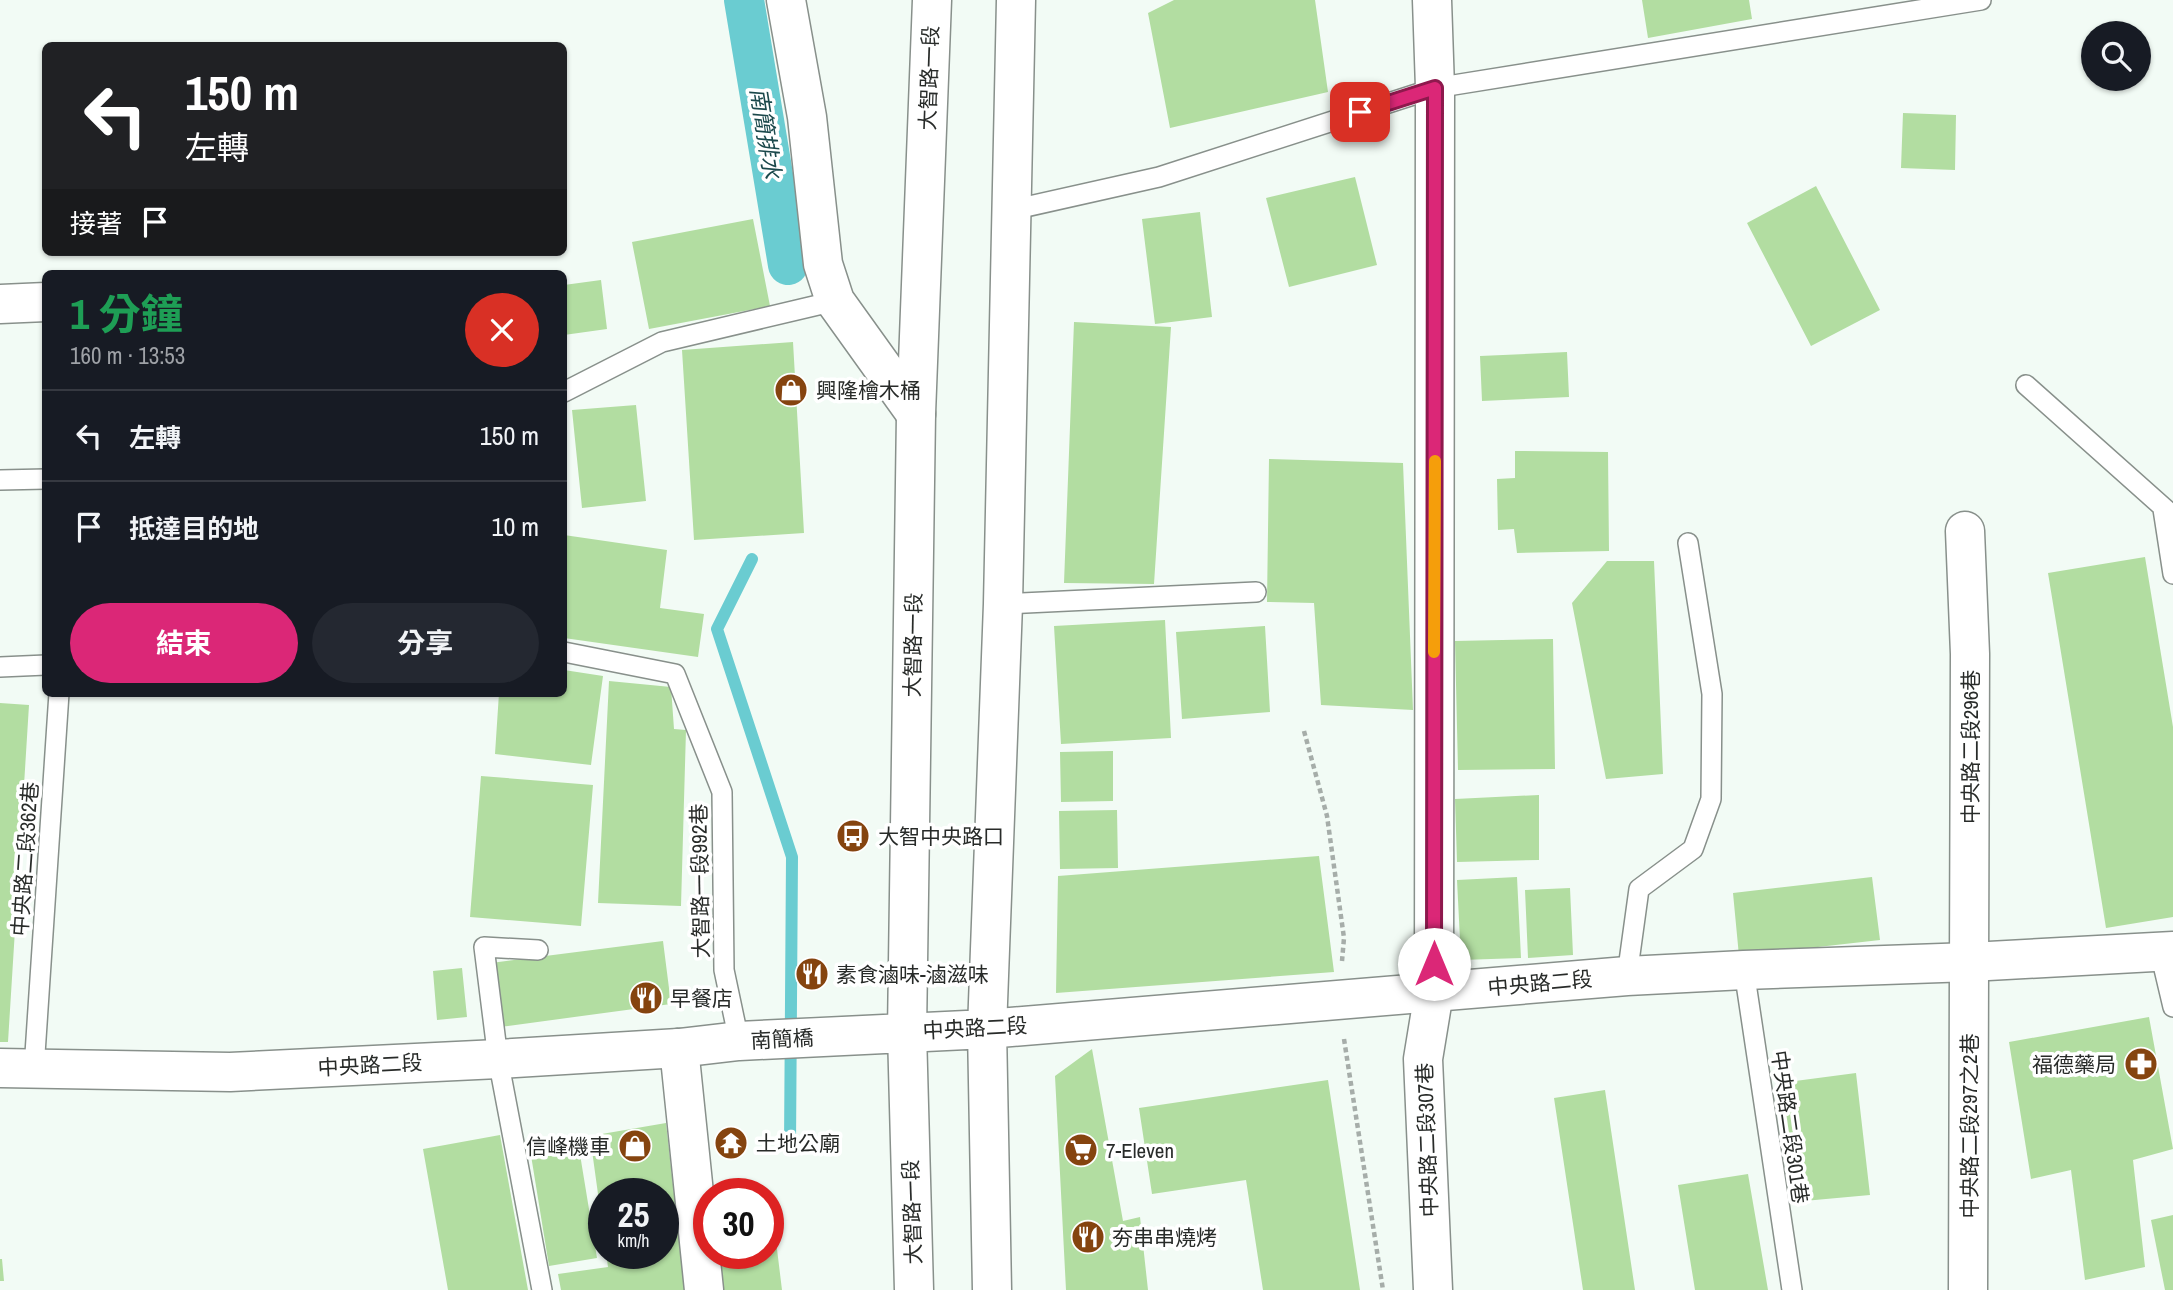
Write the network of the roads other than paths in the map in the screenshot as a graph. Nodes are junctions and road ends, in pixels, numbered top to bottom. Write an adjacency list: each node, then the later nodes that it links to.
1 (786, 0): 8 (street)
2 (932, 0): 13 (street, 大智路一段)
3 (1016, 0): 7 (street)
4 (1433, 0): 6 (street, 中央路二段307巷)
5 (1981, 0): 6 (lane)
6 (1435, 88): 7 (lane); 31 (street, 中央路二段307巷)
7 (1012, 210): 21 (street)
8 (835, 301): 12 (lane); 13 (street)
9 (42, 302): 10 (street)
10 (0, 304)
11 (2026, 385): 16 (lane)
12 (567, 390)
13 (916, 414): 34 (street, 大智路一段)
14 (42, 479): 15 (lane)
15 (0, 480)
16 (2168, 512): 19 (lane)
17 (1965, 531): 28 (street, 中央路二段296巷)
18 (1688, 543): 30 (lane)
19 (2173, 574)
20 (1256, 592): 21 (lane)
21 (1003, 604): 33 (street)
22 (567, 653): 36 (lane, 大智路一段992巷)
23 (42, 665): 24 (lane)
24 (0, 667)
25 (59, 697): 39 (lane, 中央路二段362巷)
26 (538, 950): 38 (lane)
27 (2166, 952): 28 (street, 中央路二段); 32 (lane)
28 (1970, 962): 29 (street, 中央路二段); 46 (street, 中央路二段297之2巷)
29 (1744, 970): 30 (street, 中央路二段); 45 (lane, 中央路二段301巷)
30 (1627, 976): 31 (street, 中央路二段)
31 (1434, 992): 33 (street, 中央路二段); 44 (street, 中央路二段307巷)
32 (2173, 1007)
33 (987, 1029): 34 (street, 中央路二段); 43 (street)
34 (906, 1032): 35 (street, 中央路二段); 42 (street, 大智路一段)
35 (825, 1037): 36 (street, 南簡橋)
36 (739, 1041): 37 (street, 中央路二段)
37 (679, 1048): 38 (street, 中央路二段); 41 (street)
38 (498, 1059): 39 (street, 中央路二段); 40 (lane)
39 (17, 1068)
40 (542, 1290)
41 (704, 1290)
42 (914, 1290)
43 (992, 1290)
44 (1433, 1290)
45 (1792, 1290)
46 (1968, 1290)

